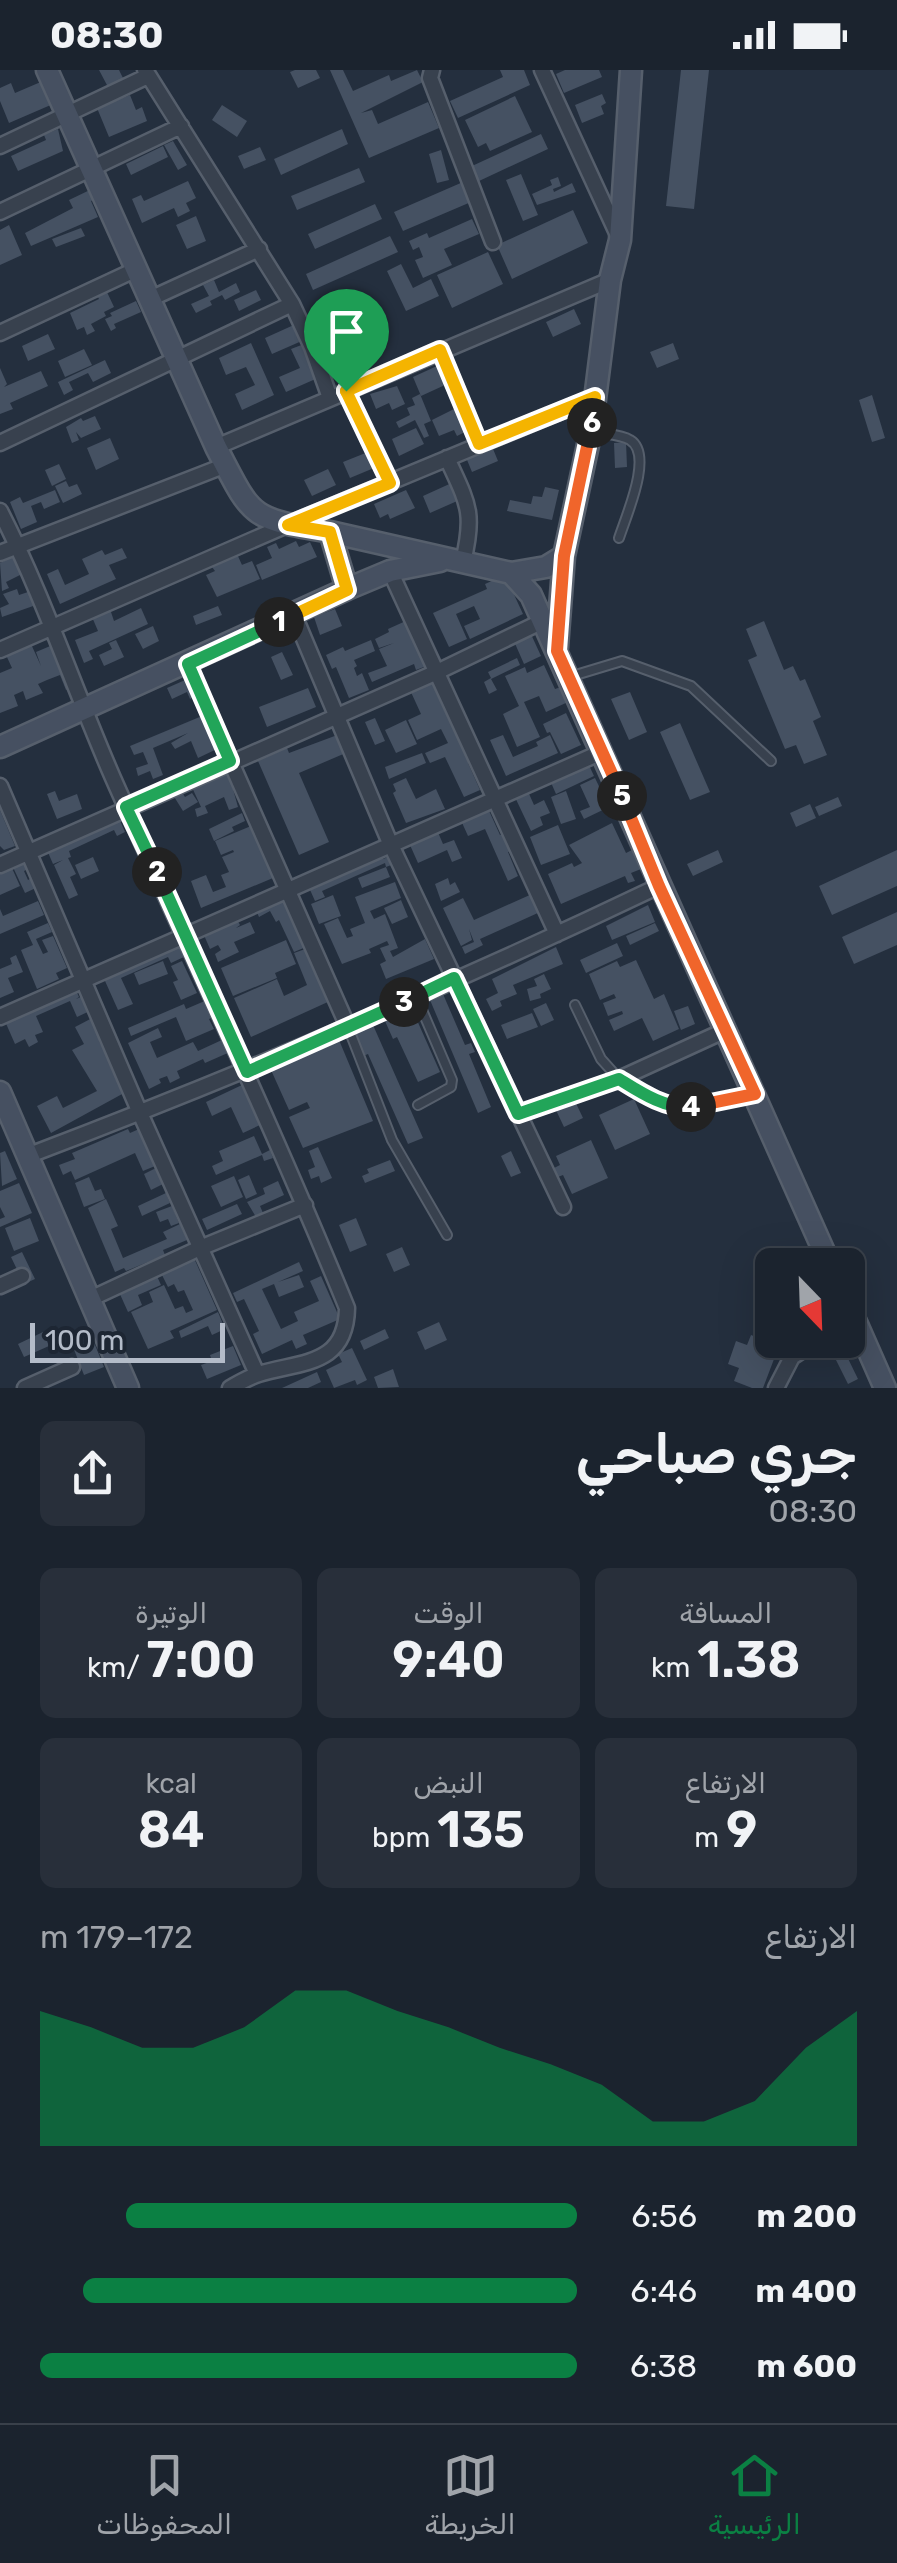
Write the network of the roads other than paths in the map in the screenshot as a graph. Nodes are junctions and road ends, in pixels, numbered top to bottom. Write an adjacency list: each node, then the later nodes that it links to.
1 (48, 70): 6 (main road)
2 (542, 70): 11 (street)
3 (631, 70): 11 (main road)
4 (146, 73): 6 (street); 7 (street)
5 (430, 73): 12 (street)
6 (68, 114): 8 (street); 9 (main road)
7 (181, 126): 9 (street); 13 (street)
8 (0, 146)
9 (92, 167): 10 (street); 14 (main road)
10 (0, 212)
11 (620, 240): 15 (main road)
12 (494, 242)
13 (260, 249): 16 (street); 17 (street)
14 (136, 269): 16 (main road); 18 (street)
15 (610, 280): 19 (street); 22 (main road)
16 (150, 299): 20 (main road)
17 (292, 304): 20 (street); 23 (street)
18 (0, 333)
19 (440, 350): 21 (street); 26 (street)
20 (178, 361): 25 (street); 27 (main road)
21 (346, 391): 23 (street); 29 (street)
22 (595, 397): 24 (main road); 26 (street)
23 (330, 398): 27 (street)
24 (591, 431): 33 (lane); 36 (main road)
25 (0, 443)
26 (479, 444): 28 (street)
27 (221, 456): 31 (main road); 34 (street)
28 (447, 458): 29 (street); 37 (street)
29 (390, 483): 31 (street)
30 (0, 511): 34 (street)
31 (288, 525): 32 (main road); 43 (street)
32 (330, 532): 37 (main road); 40 (main road)
33 (619, 538)
34 (18, 546): 35 (street); 43 (street)
35 (0, 553)
36 (564, 556): 39 (main road); 45 (main road)
37 (455, 561): 38 (main road); 39 (main road)
38 (390, 571): 40 (main road); 47 (street)
39 (511, 573): 42 (main road)
40 (347, 590): 41 (main road)
41 (294, 615): 46 (main road); 50 (street)
42 (543, 621): 45 (main road); 47 (street)
43 (52, 626): 44 (street); 49 (street)
44 (0, 650)
45 (557, 651): 48 (main road)
46 (188, 664): 49 (main road); 53 (street)
47 (437, 672): 50 (street); 56 (street)
48 (569, 677): 52 (main road); 54 (lane)
49 (82, 708): 51 (main road); 57 (street)
50 (336, 715): 53 (street); 58 (street)
51 (0, 747)
52 (602, 752): 56 (street); 61 (main road)
53 (230, 761): 57 (street); 62 (street)
54 (770, 761)
55 (0, 786): 59 (street)
56 (496, 798): 58 (street); 64 (street)
57 (126, 807): 59 (street); 63 (street)
58 (390, 843): 62 (street); 65 (street)
59 (29, 852): 60 (street); 66 (street)
60 (0, 865)
61 (659, 886): 64 (street); 71 (main road)
62 (287, 889): 63 (street); 70 (street)
63 (185, 934): 66 (street); 72 (street)
64 (558, 934): 65 (street)
65 (454, 978): 67 (street); 78 (street)
66 (83, 980): 69 (street); 77 (street)
67 (416, 996): 70 (street); 76 (lane)
68 (575, 1005): 73 (lane)
69 (0, 1017)
70 (348, 1027): 72 (street); 82 (lane)
71 (726, 1030): 73 (street); 75 (main road)
72 (247, 1072): 77 (street); 80 (street)
73 (619, 1079): 75 (lane); 78 (street)
74 (0, 1092): 79 (main road)
75 (755, 1094): 84 (main road)
76 (418, 1105)
77 (140, 1114): 79 (street); 83 (street)
78 (518, 1114): 81 (street)
79 (27, 1156): 87 (main road)
80 (305, 1204): 83 (street); 91 (street)
81 (563, 1208)
82 (447, 1235)
83 (200, 1248): 87 (street); 91 (street)
84 (823, 1248)
85 (22, 1276): 86 (street)
86 (0, 1286)
87 (90, 1299): 93 (main road)
88 (865, 1347): 96 (main road)
89 (791, 1358): 95 (street)
90 (72, 1367): 92 (street)
91 (257, 1374): 94 (street)
92 (25, 1388)
93 (128, 1388)
94 (230, 1388)
95 (776, 1388)
96 (885, 1388)

